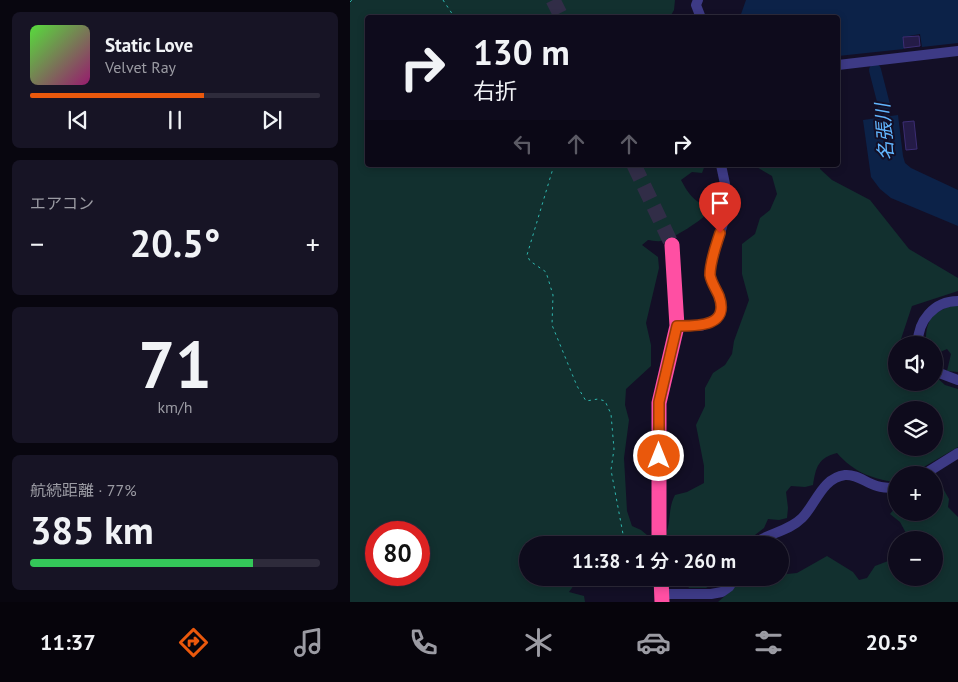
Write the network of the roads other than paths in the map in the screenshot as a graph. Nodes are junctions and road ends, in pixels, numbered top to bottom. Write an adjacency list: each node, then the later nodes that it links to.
1 (698, 0): 2 (street)
2 (699, 15)
3 (958, 51): 4 (street)
4 (840, 65)
5 (721, 167): 8 (street)
6 (672, 245): 8 (highway)
7 (958, 301): 9 (street)
8 (677, 326): 15 (highway)
9 (919, 336)
10 (943, 374): 11 (street)
11 (958, 380)
12 (958, 453): 13 (street)
13 (937, 466)
14 (888, 488): 16 (street)
15 (659, 536)
16 (772, 536)
17 (730, 586): 18 (street)
18 (662, 598)

